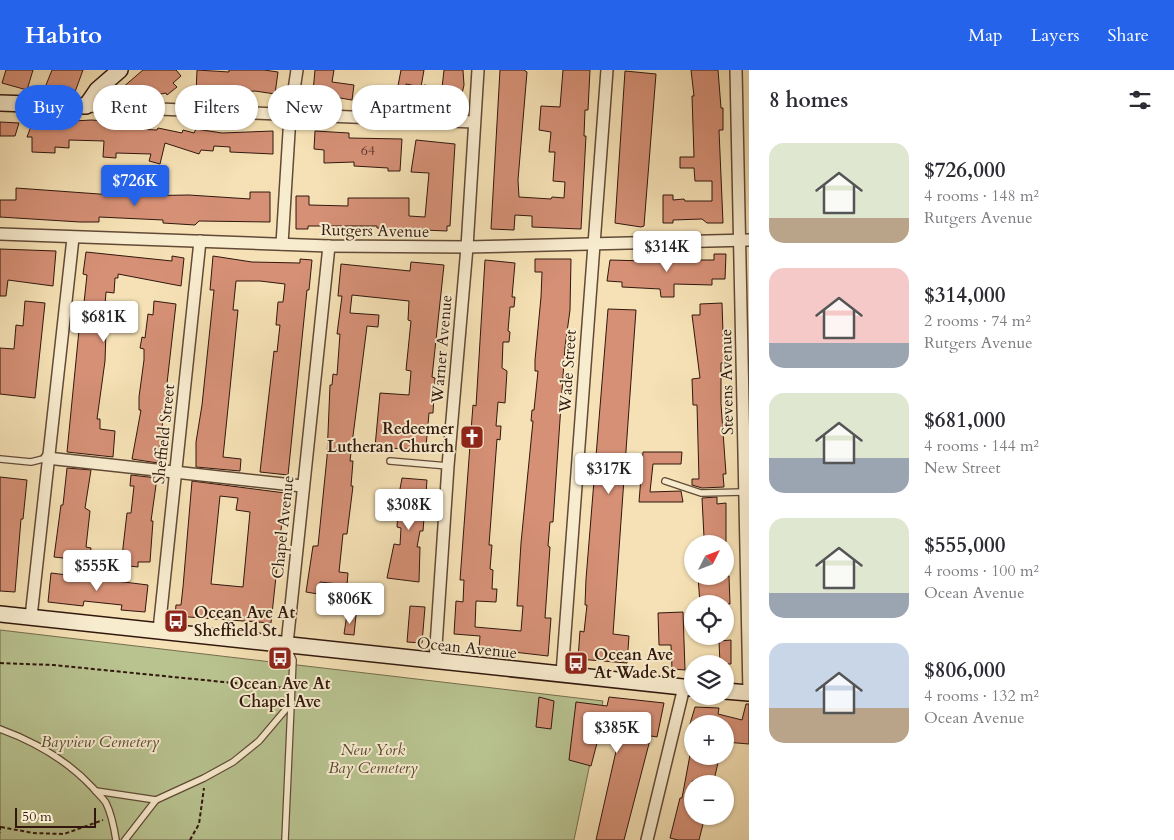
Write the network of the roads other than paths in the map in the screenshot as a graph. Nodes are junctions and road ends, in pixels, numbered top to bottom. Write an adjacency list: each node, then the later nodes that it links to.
1 (120, 70): 8 (street)
2 (297, 70): 6 (street)
3 (478, 70): 11 (street, Warner Avenue)
4 (607, 70): 18 (street, Wade Street)
5 (736, 70): 15 (street, Stevens Avenue)
6 (295, 85)
7 (0, 103): 8 (street)
8 (86, 106): 9 (street)
9 (268, 115)
10 (342, 118): 11 (street)
11 (474, 122): 20 (street, Warner Avenue)
12 (289, 130): 17 (street)
13 (0, 234): 14 (street, Rutgers Avenue)
14 (73, 238): 16 (street, Rutgers Avenue); 21 (street)
15 (744, 240): 18 (street, Rutgers Avenue); 28 (street, Stevens Avenue)
16 (200, 241): 17 (street, Rutgers Avenue); 25 (street, Sheffield Street)
17 (282, 244): 19 (street, Rutgers Avenue)
18 (593, 244): 20 (street, Rutgers Avenue); 34 (street, Wade Street)
19 (329, 246): 20 (street, Rutgers Avenue); 27 (street, Chapel Avenue)
20 (467, 247): 24 (street, Warner Avenue)
21 (47, 458): 22 (lane); 25 (street); 30 (street)
22 (0, 459)
23 (390, 461): 24 (lane)
24 (448, 466): 33 (street, Warner Avenue)
25 (175, 472): 27 (street); 31 (street, Sheffield Street)
26 (665, 481): 28 (lane)
27 (302, 486): 32 (street, Chapel Avenue)
28 (744, 492): 37 (street, Stevens Avenue)
29 (0, 614): 30 (street, Ocean Avenue)
30 (31, 617): 31 (street, Ocean Avenue)
31 (159, 630): 32 (street, Ocean Avenue)
32 (287, 644): 33 (street, Ocean Avenue); 38 (lane, Chapel Avenue)
33 (435, 661): 34 (street, Ocean Avenue)
34 (562, 674): 35 (street, Ocean Avenue)
35 (684, 688)
36 (734, 692): 37 (street)
37 (749, 693)
38 (292, 702): 42 (lane); 45 (lane, Chapel Avenue)
39 (684, 703): 46 (street)
40 (0, 729): 41 (lane)
41 (96, 791): 42 (lane); 43 (lane)
42 (156, 800): 44 (lane)
43 (116, 840)
44 (126, 840)
45 (285, 840)
46 (647, 840)

